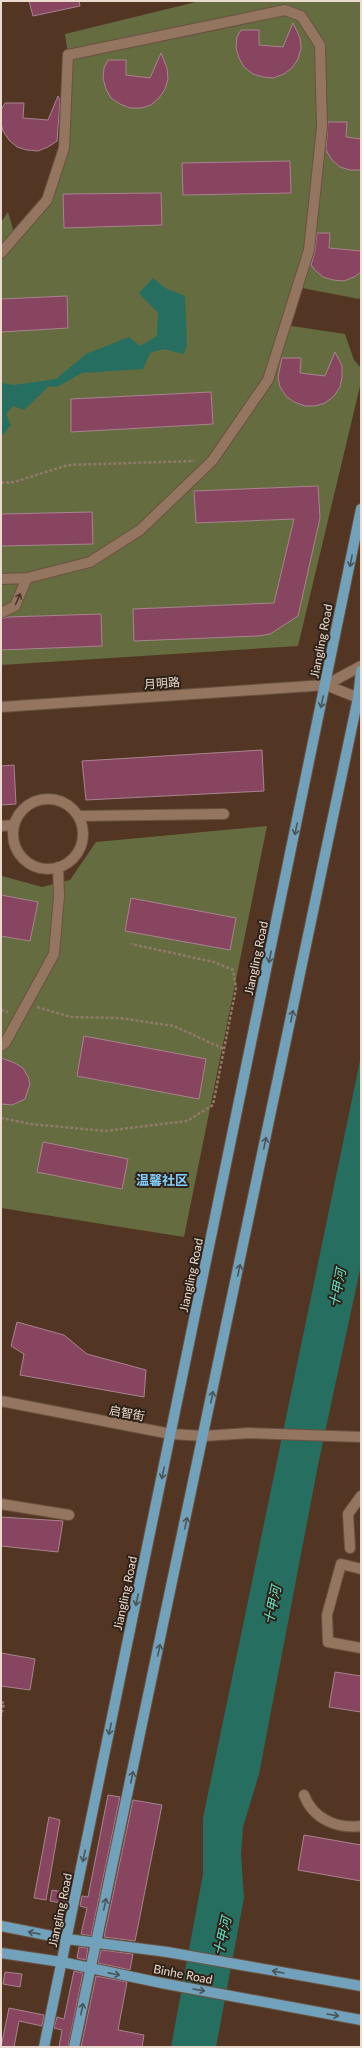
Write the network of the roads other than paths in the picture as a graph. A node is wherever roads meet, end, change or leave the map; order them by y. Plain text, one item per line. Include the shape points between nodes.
1 (1, 253) edge
2 (361, 509) edge
3 (27, 578) junction
4 (1, 579) edge
5 (1, 613) edge
6 (361, 666) edge
7 (361, 671) edge
8 (326, 685) junction
9 (359, 698) edge
10 (1, 707) edge
11 (224, 814) dead end
12 (78, 816) junction
13 (14, 825) junction
14 (1, 826) edge
15 (58, 867) junction
16 (1, 1046) edge
17 (1, 1401) edge
18 (171, 1434) junction
19 (204, 1436) junction
20 (361, 1436) edge
21 (361, 1496) edge
22 (1, 1504) edge
23 (69, 1515) dead end
24 (350, 1548) dead end
25 (361, 1568) edge
26 (361, 1648) edge
27 (304, 1795) dead end
28 (361, 1826) edge
29 (1, 1926) edge
30 (67, 1939) junction
31 (97, 1943) junction
32 (1, 1953) edge
33 (62, 1962) junction
34 (90, 1969) junction
35 (361, 1986) edge
36 (361, 2020) edge
37 (44, 2047) edge
38 (74, 2047) edge

1 - 3 street via 47,200 64,148 68,55 286,10 301,16 320,45 322,128 308,250 268,380 212,461 134,534 90,562
2 -> 8 main road, Jiangling Road
3 - 4 street
5 -> 3 street via 15,606
6 - 8 street, 月明路
7 - 9 main road
8 - 9 street, 月明路
8 - 10 street, 月明路
8 -> 18 main road, Jiangling Road
19 -> 9 main road
11 - 12 street
12 - 13 street via 71,807 60,801 37,800 18,814
12 - 15 street via 83,836 80,846 75,856
13 - 14 street
13 - 15 street via 13,836 20,855 37,867
15 - 16 street via 59,896 54,954
17 - 18 street, 启智街
18 - 19 street, 启智街
18 -> 30 main road, Jiangling Road
19 - 20 street, 启智街 via 249,1433
31 -> 19 main road
21 - 24 street via 348,1514
22 - 23 street
25 - 26 street via 341,1564 327,1615 328,1642
27 - 28 street via 308,1807 323,1820 337,1825
30 -> 29 main road, Binhe Road
30 - 31 main road, Binhe Road
30 - 33 main road, Jiangling Road
31 - 34 main road
35 -> 31 main road, Binhe Road via 167,1952
32 - 33 main road, Binhe Road
33 - 34 main road, Binhe Road
33 - 37 main road, Jiangling Road
34 -> 36 main road, Binhe Road
38 -> 34 main road

